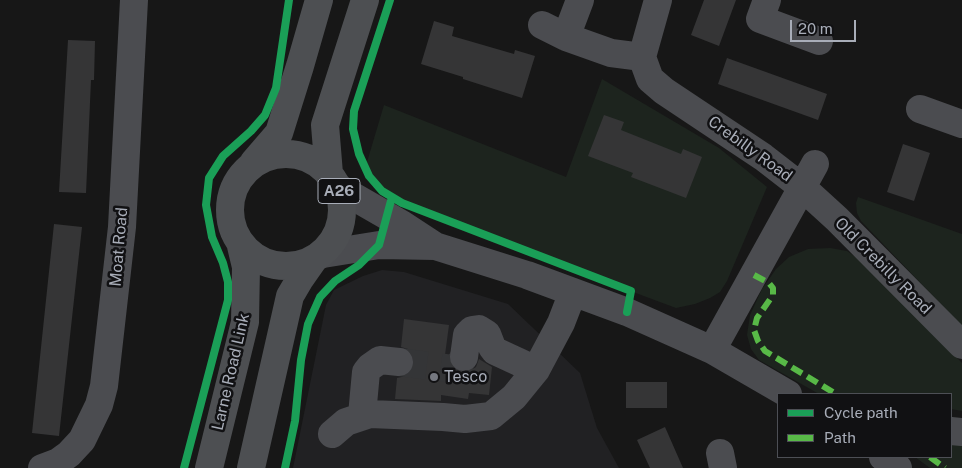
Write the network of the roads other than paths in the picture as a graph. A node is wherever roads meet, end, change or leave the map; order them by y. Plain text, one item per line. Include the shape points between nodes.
1 (134, 0) edge
2 (319, 0) edge
3 (365, 0) edge
4 (580, 0) edge
5 (658, 0) edge
6 (767, 0) edge
7 (542, 25) dead end
8 (566, 36) junction
9 (819, 41) dead end
10 (642, 57) junction
11 (920, 108) dead end
12 (962, 124) edge
13 (815, 164) dead end
14 (251, 165) junction
15 (333, 181) junction
16 (803, 188) junction
17 (241, 246) junction
18 (435, 246) junction
19 (318, 256) junction
20 (573, 292) junction
21 (962, 345) edge
22 (712, 350) junction
23 (464, 357) dead end
24 (400, 362) tunnel mouth
25 (536, 370) junction
26 (786, 393) edge
27 (362, 416) junction
28 (332, 434) dead end
29 (884, 458) edge
30 (42, 468) edge
31 (209, 468) edge
32 (251, 468) edge
33 (898, 468) edge

1 - 30 street, Moat Road via 122,227 104,386 82,440 58,462
2 - 14 main road, A26 via 279,133
3 - 15 main road, A26 via 325,125
4 - 8 street
5 - 10 street
6 - 9 street via 760,19
7 - 8 street
8 - 10 street via 611,53
10 - 16 street, Crebilly Road via 650,79 664,91 763,157
11 - 12 street
13 - 16 street
14 - 15 main road, A26 via 266,157 300,156 316,163
14 - 17 main road, A26 via 231,194 232,230
15 - 18 street
15 - 19 main road, A26 via 342,202 342,218 332,244
16 - 21 street, Old Crebilly Road
16 - 22 street, Crebilly Road
17 - 19 main road, A26 via 254,258 271,266 289,267 307,263
17 - 31 main road, Larne Road Link / A26 via 246,267 245,322
18 - 19 street via 379,245
18 - 20 street
19 - 32 main road, A26 via 290,296
20 - 22 street
20 - 25 street
22 - 26 street
23 - 25 street via 467,336 472,330 480,330 487,334 495,351
24 - 27 street via 380,360 366,372
25 - 27 street via 514,397 491,416 465,419 384,414
27 - 28 street via 346,422
29 - 33 street

